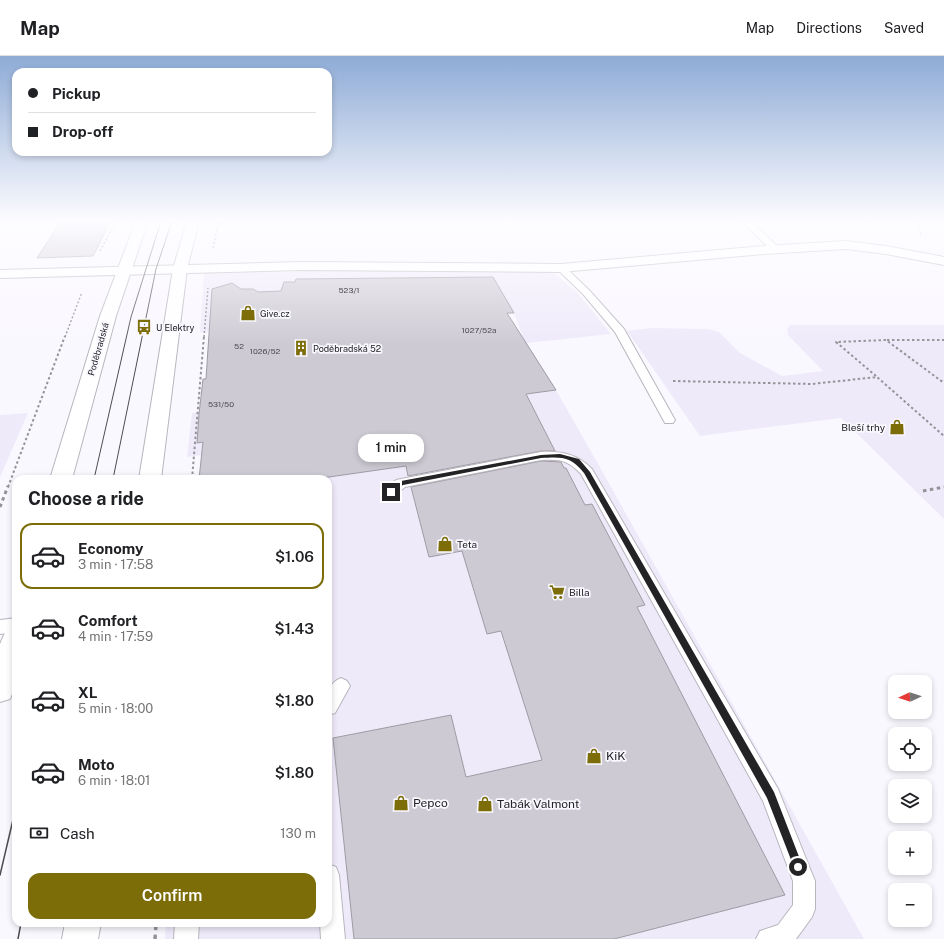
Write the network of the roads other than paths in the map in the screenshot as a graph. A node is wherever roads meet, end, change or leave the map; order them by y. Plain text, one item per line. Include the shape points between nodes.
1 (126, 262) edge
2 (182, 262) edge
3 (630, 262) edge
4 (180, 268) junction
5 (561, 268) junction
6 (122, 271) junction
7 (0, 274) edge
8 (669, 420) dead end
9 (62, 475) edge
10 (151, 475) edge
11 (391, 492) dead end
12 (12, 626) edge
13 (0, 628) edge
14 (12, 633) edge
15 (0, 647) edge
16 (12, 649) edge
17 (341, 686) dead end
18 (0, 690) edge
19 (332, 701) edge
20 (332, 926) edge
21 (82, 927) edge
22 (188, 927) edge
23 (80, 939) edge
24 (186, 939) edge
25 (333, 939) edge
26 (768, 939) edge

1 - 6 main road, Poděbradská
2 - 4 main road
3 - 5 main road
4 - 5 main road
4 - 6 main road
4 - 10 main road
5 - 8 lane via 620,331
6 - 7 main road
6 - 9 main road, Poděbradská via 108,311
11 - 26 lane via 401,483 541,456 560,455 577,461 587,472 771,796 804,881 804,909 784,935
12 - 13 lane
14 - 15 lane
16 - 18 main road
17 - 19 lane
20 - 25 lane
21 - 23 main road
22 - 24 lane

